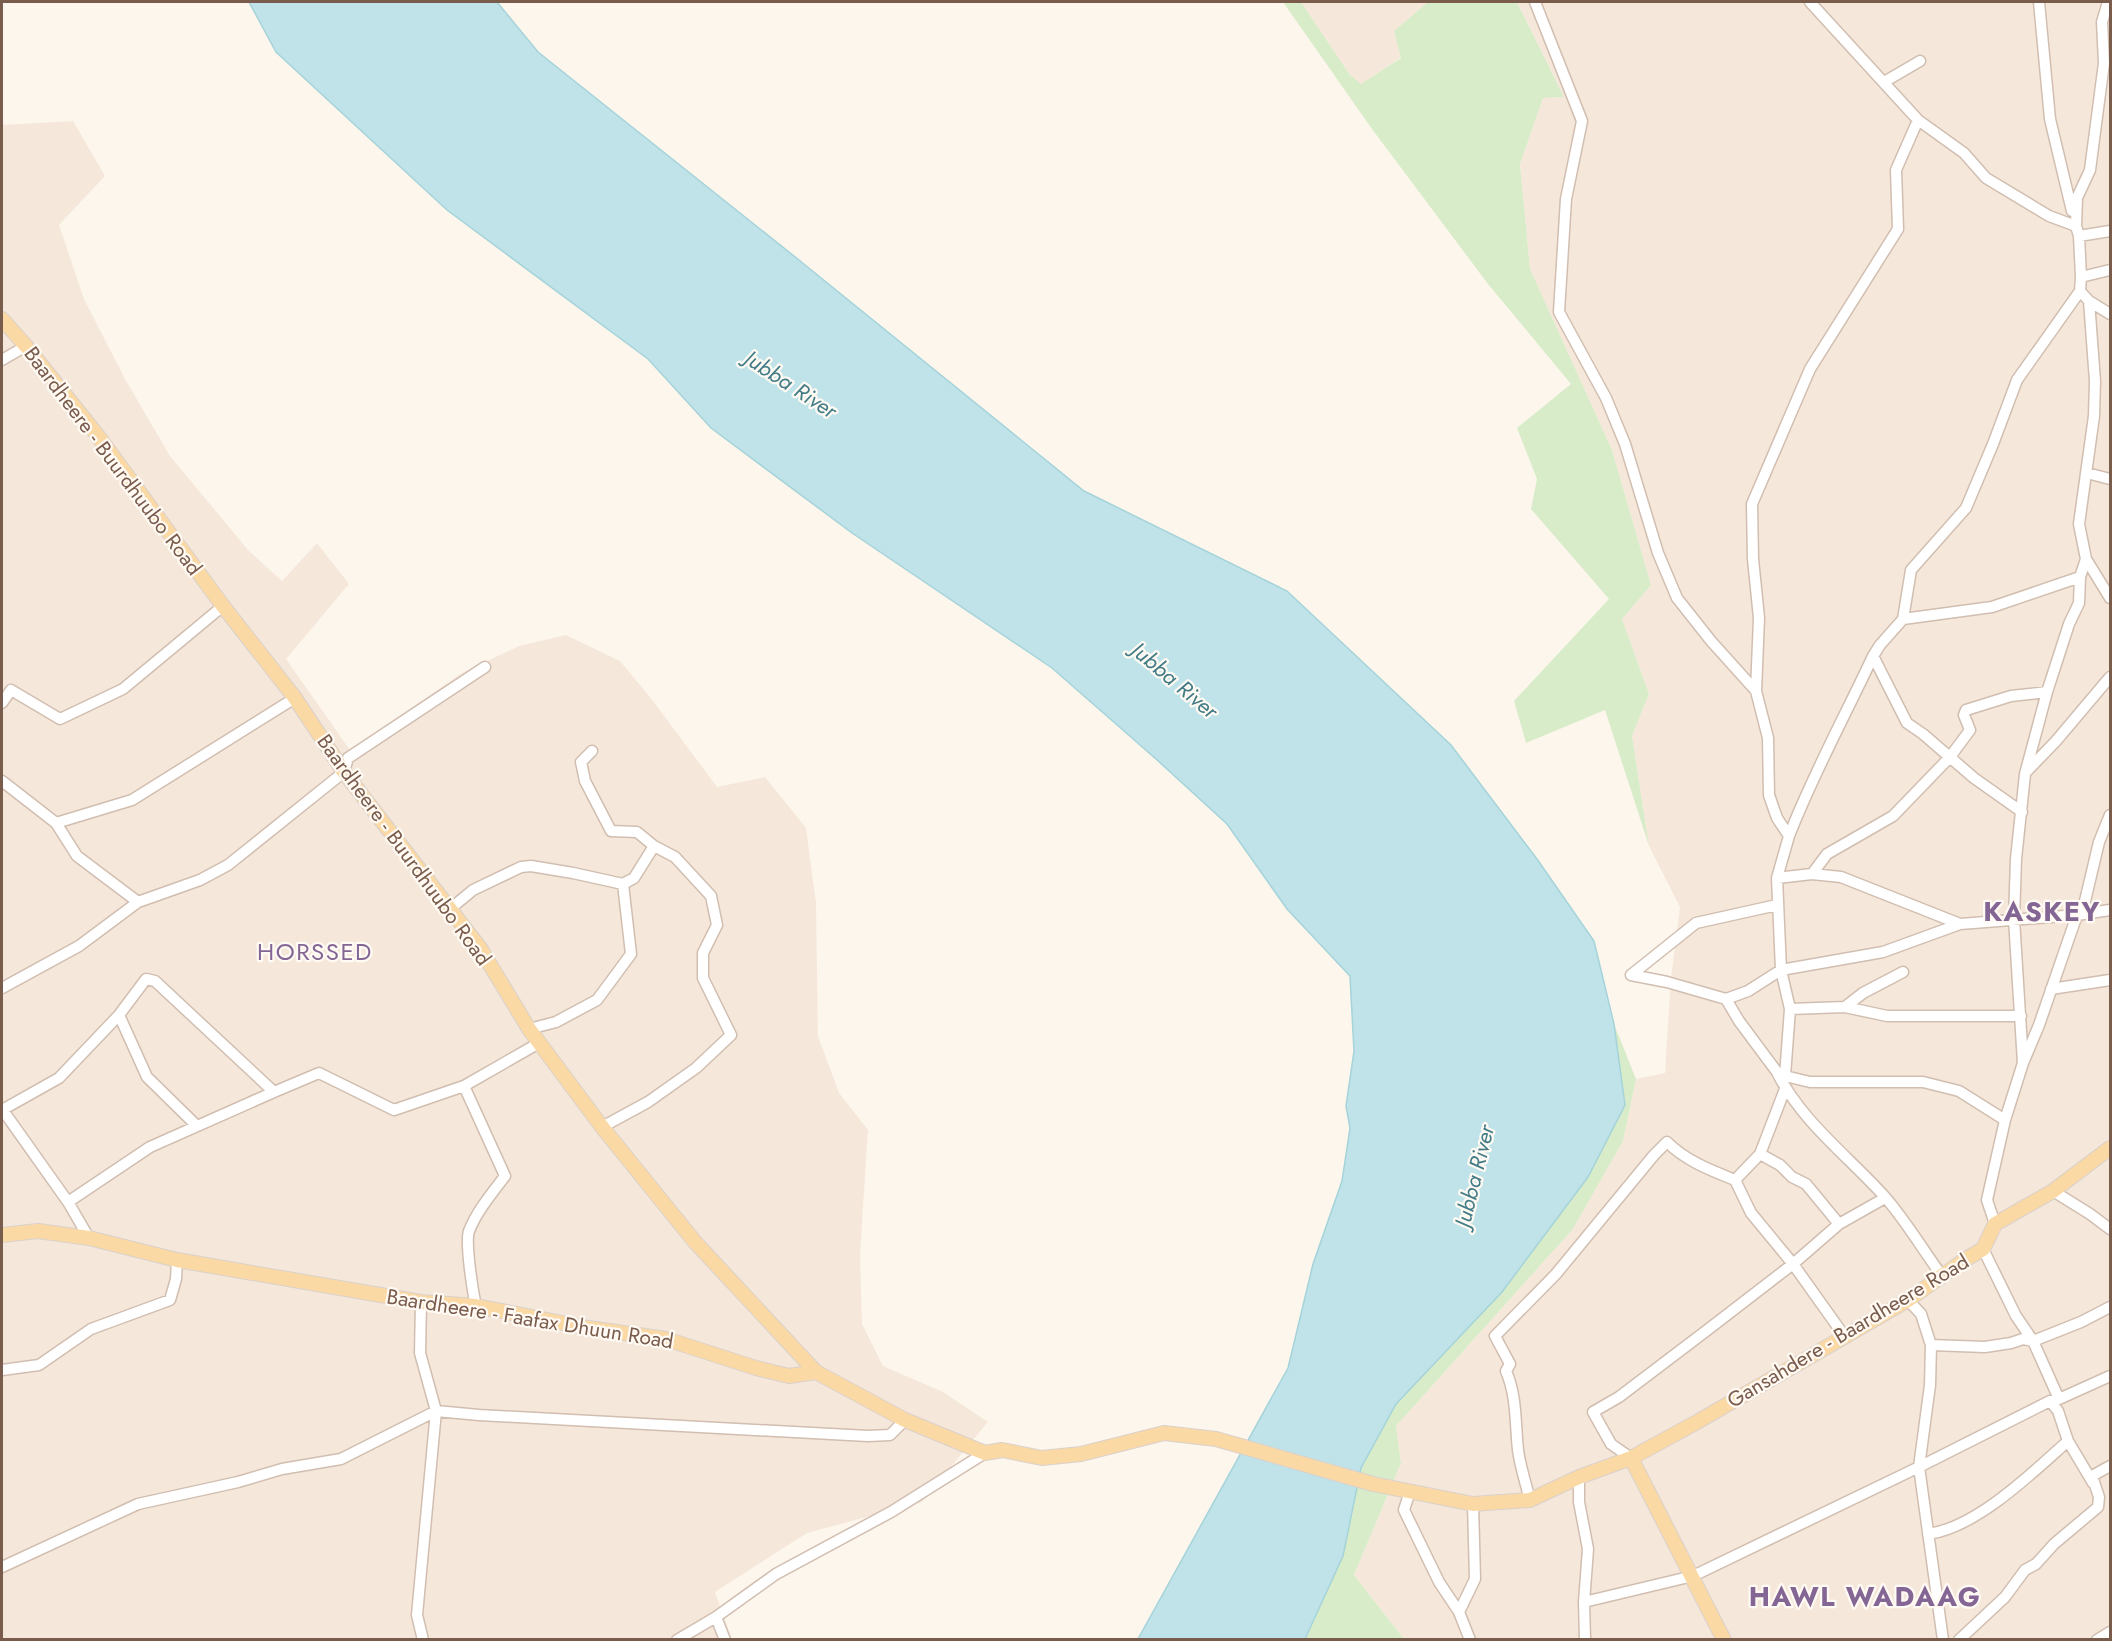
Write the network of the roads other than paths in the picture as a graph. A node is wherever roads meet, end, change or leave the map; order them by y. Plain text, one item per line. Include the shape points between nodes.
1 (1534, 2) edge
2 (1810, 2) edge
3 (2039, 2) edge
4 (2108, 2) edge
5 (1920, 61) dead end
6 (1884, 82) junction
7 (1918, 120) junction
8 (2077, 231) junction
9 (2110, 231) edge
10 (2110, 270) edge
11 (2081, 277) junction
12 (2080, 291) junction
13 (2089, 301) junction
14 (2110, 314) edge
15 (2, 320) edge
16 (26, 346) junction
17 (2, 360) edge
18 (2087, 473) junction
19 (2110, 479) edge
20 (2086, 559) junction
21 (2080, 577) junction
22 (2110, 598) edge
23 (223, 606) junction
24 (1903, 619) junction
25 (1873, 656) junction
26 (485, 667) dead end
27 (2110, 677) edge
28 (1756, 692) junction
29 (2047, 692) junction
30 (295, 698) junction
31 (2, 703) edge
32 (592, 751) dead end
33 (1950, 757) junction
34 (344, 772) junction
35 (2025, 774) junction
36 (2, 781) edge
37 (2022, 812) junction
38 (2110, 815) edge
39 (56, 823) junction
40 (1789, 836) junction
41 (654, 846) junction
42 (1812, 874) junction
43 (1777, 878) junction
44 (623, 884) junction
45 (138, 902) junction
46 (1777, 905) junction
47 (450, 909) junction
48 (2110, 910) edge
49 (2076, 915) junction
50 (2014, 919) junction
51 (1960, 924) junction
52 (1781, 970) junction
53 (1903, 972) dead end
54 (2110, 980) edge
55 (2, 988) edge
56 (2050, 989) junction
57 (1726, 999) junction
58 (1845, 1008) junction
59 (1790, 1010) junction
60 (119, 1015) junction
61 (2020, 1016) junction
62 (529, 1029) junction
63 (539, 1043) junction
64 (2023, 1062) junction
65 (1781, 1074) junction
66 (464, 1086) junction
67 (1785, 1089) junction
68 (274, 1092) junction
69 (2, 1109) edge
70 (2005, 1120) junction
71 (196, 1125) junction
72 (602, 1127) junction
73 (2110, 1148) edge
74 (1760, 1154) junction
75 (1735, 1180) junction
76 (2053, 1191) junction
77 (1885, 1198) junction
78 (68, 1202) junction
79 (1839, 1224) junction
80 (1995, 1224) junction
81 (2110, 1230) edge
82 (2, 1235) edge
83 (89, 1238) junction
84 (1983, 1250) junction
85 (177, 1260) junction
86 (1793, 1264) junction
87 (1942, 1276) junction
88 (1908, 1300) junction
89 (421, 1302) junction
90 (476, 1306) junction
91 (2110, 1306) edge
92 (1845, 1337) junction
93 (2033, 1341) junction
94 (1931, 1345) junction
95 (2, 1370) edge
96 (816, 1372) junction
97 (2110, 1376) edge
98 (2055, 1400) junction
99 (436, 1411) junction
100 (905, 1420) junction
101 (2068, 1441) junction
102 (985, 1453) junction
103 (1631, 1458) junction
104 (2110, 1466) edge
105 (1919, 1467) junction
106 (1579, 1477) junction
107 (2097, 1489) junction
108 (1410, 1491) junction
109 (1530, 1500) junction
110 (1473, 1504) junction
111 (1928, 1534) junction
112 (2, 1567) edge
113 (1693, 1576) junction
114 (1584, 1602) junction
115 (1459, 1612) junction
116 (716, 1617) junction
117 (2110, 1632) edge
118 (423, 1640) edge
119 (677, 1640) edge
120 (725, 1640) edge
121 (1470, 1640) edge
122 (1585, 1640) edge
123 (1724, 1640) edge
124 (1943, 1640) edge
125 (1959, 1640) edge
126 (2097, 1640) edge

1 - 28 street via 1582,121 1566,199 1559,312 1606,398 1625,444 1658,553 1677,598
2 - 6 street
3 - 8 street via 2050,119
4 - 8 street via 2102,22 2104,63 2090,170 2077,198
5 - 6 street
6 - 7 street
7 - 8 street via 1964,153 1986,178
7 - 28 street via 1896,170 1898,229 1810,369 1752,504 1759,618
8 - 9 street
8 - 11 street
10 - 11 street
11 - 12 street
12 - 13 street
12 - 24 street via 2017,380 1966,508 1911,570
13 - 14 street
13 - 18 street via 2096,381
15 - 16 main road, Baardheere - Buurdhuubo Road
16 - 17 street
16 - 23 main road, Baardheere - Buurdhuubo Road via 98,436
18 - 19 street
18 - 20 street via 2079,524
20 - 21 street
20 - 22 street
21 - 24 street via 1992,607
21 - 29 street via 2079,603
23 - 30 main road, Baardheere - Buurdhuubo Road
23 - 31 street via 123,689 60,718 11,690
24 - 25 street
25 - 33 street via 1907,723
25 - 40 street
26 - 34 street via 348,758
27 - 35 street
28 - 40 street via 1768,738 1769,795
29 - 33 street via 2011,696 1966,710 1964,716 1970,730
29 - 35 street
30 - 34 main road, Baardheere - Buurdhuubo Road
30 - 39 street via 132,800
32 - 41 street via 581,762 585,781 611,831 637,832
33 - 37 street
33 - 42 street via 1893,816 1827,854
34 - 45 street via 228,865 200,880
34 - 47 main road, Baardheere - Buurdhuubo Road
35 - 37 street
36 - 39 street
37 - 50 street
38 - 49 street via 2099,842 2085,901
39 - 45 street via 77,856
40 - 43 street
41 - 44 street via 634,878
41 - 72 street via 675,857 711,896 717,925 703,953 703,978 731,1035 686,1075
42 - 43 street
42 - 51 street via 1841,877
43 - 46 street
44 - 47 street via 520,867 473,890
44 - 62 street via 632,954 597,1000 556,1022
45 - 55 street via 79,946
46 - 52 street
46 - 57 street via 1696,923 1631,975
47 - 62 main road, Baardheere - Buurdhuubo Road via 480,948
48 - 49 street
49 - 50 street
49 - 56 street
50 - 51 street
50 - 61 street
51 - 52 street via 1882,952
52 - 57 street via 1748,991
52 - 59 street
53 - 58 street via 1863,993
54 - 56 street
56 - 64 street
57 - 65 street
58 - 59 street
58 - 61 street via 1887,1016
59 - 65 street
60 - 68 street via 146,979 155,981
60 - 69 street via 59,1078
60 - 71 street via 147,1077
61 - 64 street
62 - 63 main road, Baardheere - Buurdhuubo Road
63 - 66 street
63 - 72 main road, Baardheere - Buurdhuubo Road
64 - 70 street
65 - 67 street
65 - 70 street via 1810,1082 1923,1082 1959,1091
66 - 68 street via 394,1110 319,1073
66 - 90 street via 505,1176 483,1204 468,1233
67 - 74 street
67 - 77 street
68 - 71 street
69 - 78 street
70 - 80 street via 1988,1200
71 - 78 street via 150,1147
72 - 96 main road, Baardheere - Buurdhuubo Road via 695,1242
73 - 76 main road
74 - 75 street
74 - 79 street via 1806,1184
75 - 86 street via 1751,1213
75 - 109 street via 1678,1153 1667,1142 1556,1274 1495,1336 1510,1364 1506,1371
76 - 80 main road
76 - 81 street
77 - 79 street
77 - 87 street
78 - 83 street
79 - 86 street
80 - 84 main road, Gansahdere - Baardheere Road
82 - 83 main road, Baardheere - Faafax Dhuun Road via 38,1231
83 - 85 main road, Baardheere - Faafax Dhuun Road
84 - 87 main road, Gansahdere - Baardheere Road
84 - 93 street
85 - 89 main road, Baardheere - Faafax Dhuun Road
85 - 95 street via 170,1300 92,1329 39,1365
86 - 92 street
86 - 103 street via 1628,1390 1593,1412 1611,1443
87 - 88 main road, Gansahdere - Baardheere Road
88 - 92 main road, Gansahdere - Baardheere Road
88 - 94 street via 1921,1314
89 - 90 main road, Baardheere - Faafax Dhuun Road
89 - 99 street via 420,1353
90 - 96 main road, Baardheere - Faafax Dhuun Road via 666,1339 789,1376
91 - 93 street
92 - 103 main road, Gansahdere - Baardheere Road
93 - 94 street via 1984,1347
93 - 98 street
94 - 105 street
96 - 100 main road
97 - 98 street
98 - 101 street
98 - 105 street
99 - 100 street via 868,1436 890,1435
99 - 112 street via 341,1459 282,1469 138,1504
99 - 118 street via 417,1615
100 - 102 main road
101 - 107 street
101 - 111 street via 2005,1496 1960,1524
102 - 108 main road via 1002,1450 1042,1458 1081,1454 1164,1433 1216,1439
102 - 116 street via 891,1512 776,1574
103 - 106 main road
103 - 113 main road
104 - 107 street via 2092,1476
105 - 111 street
105 - 113 street
106 - 109 main road
106 - 114 street via 1579,1502 1588,1549
107 - 125 street via 2098,1507 2025,1570 2005,1597
108 - 110 main road
108 - 115 street via 1404,1510 1439,1582
109 - 110 main road
110 - 115 street via 1475,1579
111 - 124 street
113 - 114 street
113 - 123 main road
114 - 122 street
115 - 121 street
116 - 119 street
116 - 120 street
117 - 126 street

